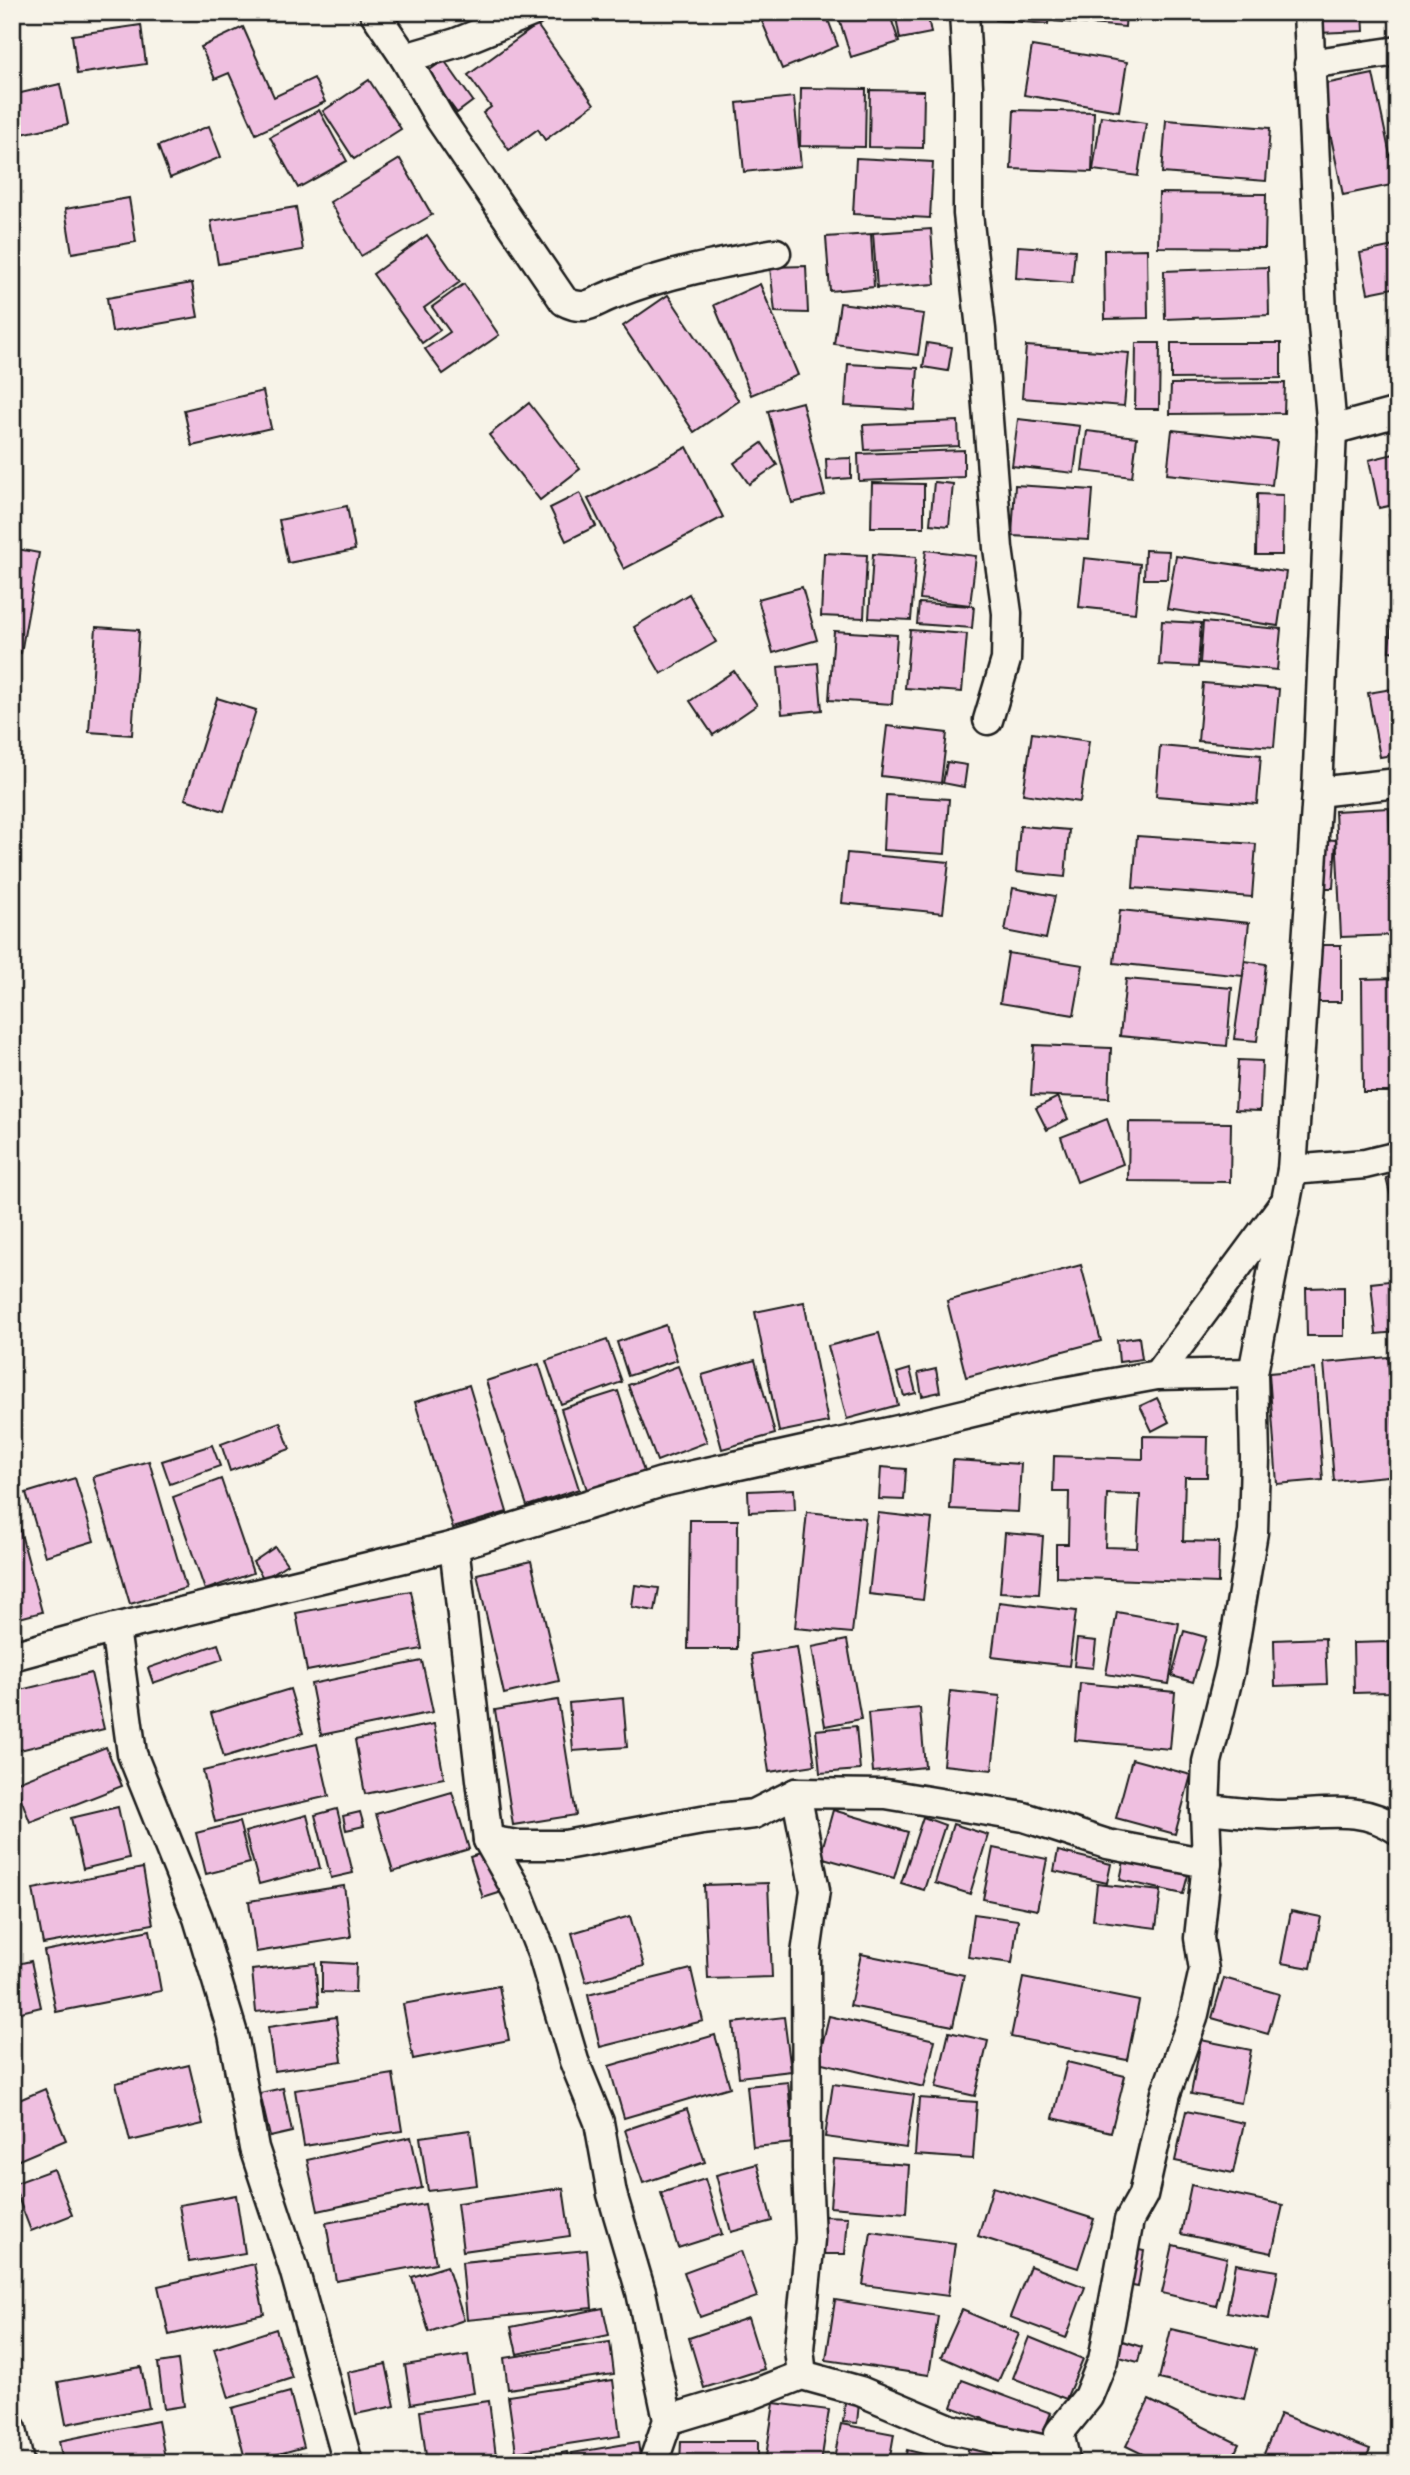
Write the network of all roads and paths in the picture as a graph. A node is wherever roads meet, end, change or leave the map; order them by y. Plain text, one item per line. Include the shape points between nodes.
1 (374, 12) edge
2 (532, 12) edge
3 (964, 12) edge
4 (1308, 12) edge
5 (1398, 51) edge
6 (405, 58) junction
7 (1309, 64) junction
8 (776, 253) dead end
9 (1398, 412) edge
10 (1332, 430) junction
11 (988, 720) dead end
12 (1398, 783) edge
13 (1317, 792) junction
14 (1398, 1156) edge
15 (1292, 1170) junction
16 (1287, 1199) junction
17 (1253, 1373) junction
18 (1157, 1375) junction
19 (454, 1546) junction
20 (115, 1628) junction
21 (12, 1657) edge
22 (796, 1793) junction
23 (1205, 1809) junction
24 (1398, 1830) edge
25 (488, 1840) junction
26 (1207, 1863) junction
27 (802, 2375) junction
28 (668, 2420) junction
29 (12, 2429) edge
30 (19, 2463) edge
31 (348, 2463) edge
32 (653, 2463) edge

1 - 6 street
2 - 6 street
3 - 11 street via 968,214 1007,613 1006,660
4 - 7 street
5 - 7 street
6 - 8 street via 440,119 564,301 575,307 591,306 663,277
7 - 10 street
9 - 10 street
10 - 13 street
12 - 13 street
13 - 15 street
14 - 15 street
15 - 16 street
16 - 17 street
16 - 18 street
17 - 18 street
17 - 23 street via 1252,1532 1230,1671 1207,1762
18 - 19 street via 1031,1398 662,1482
19 - 20 street
19 - 25 street
20 - 21 street
20 - 31 street via 132,1754 214,1969 233,2034 254,2148 294,2269
22 - 25 street via 754,1814 565,1845
22 - 26 street via 886,1794 1024,1816 1107,1844
22 - 27 street via 815,1890 806,1954 810,2239 799,2349
23 - 24 street via 1281,1815 1340,1811 1382,1819
23 - 26 street
25 - 28 street via 518,1893 543,1956 599,2122 612,2194 641,2292
26 - 27 street via 1199,1938 1204,1970 1196,2006 1166,2093 1143,2195 1129,2220 1103,2360 1088,2397 1059,2433 1064,2454 950,2429 860,2391
27 - 28 street
28 - 32 street
29 - 30 street

